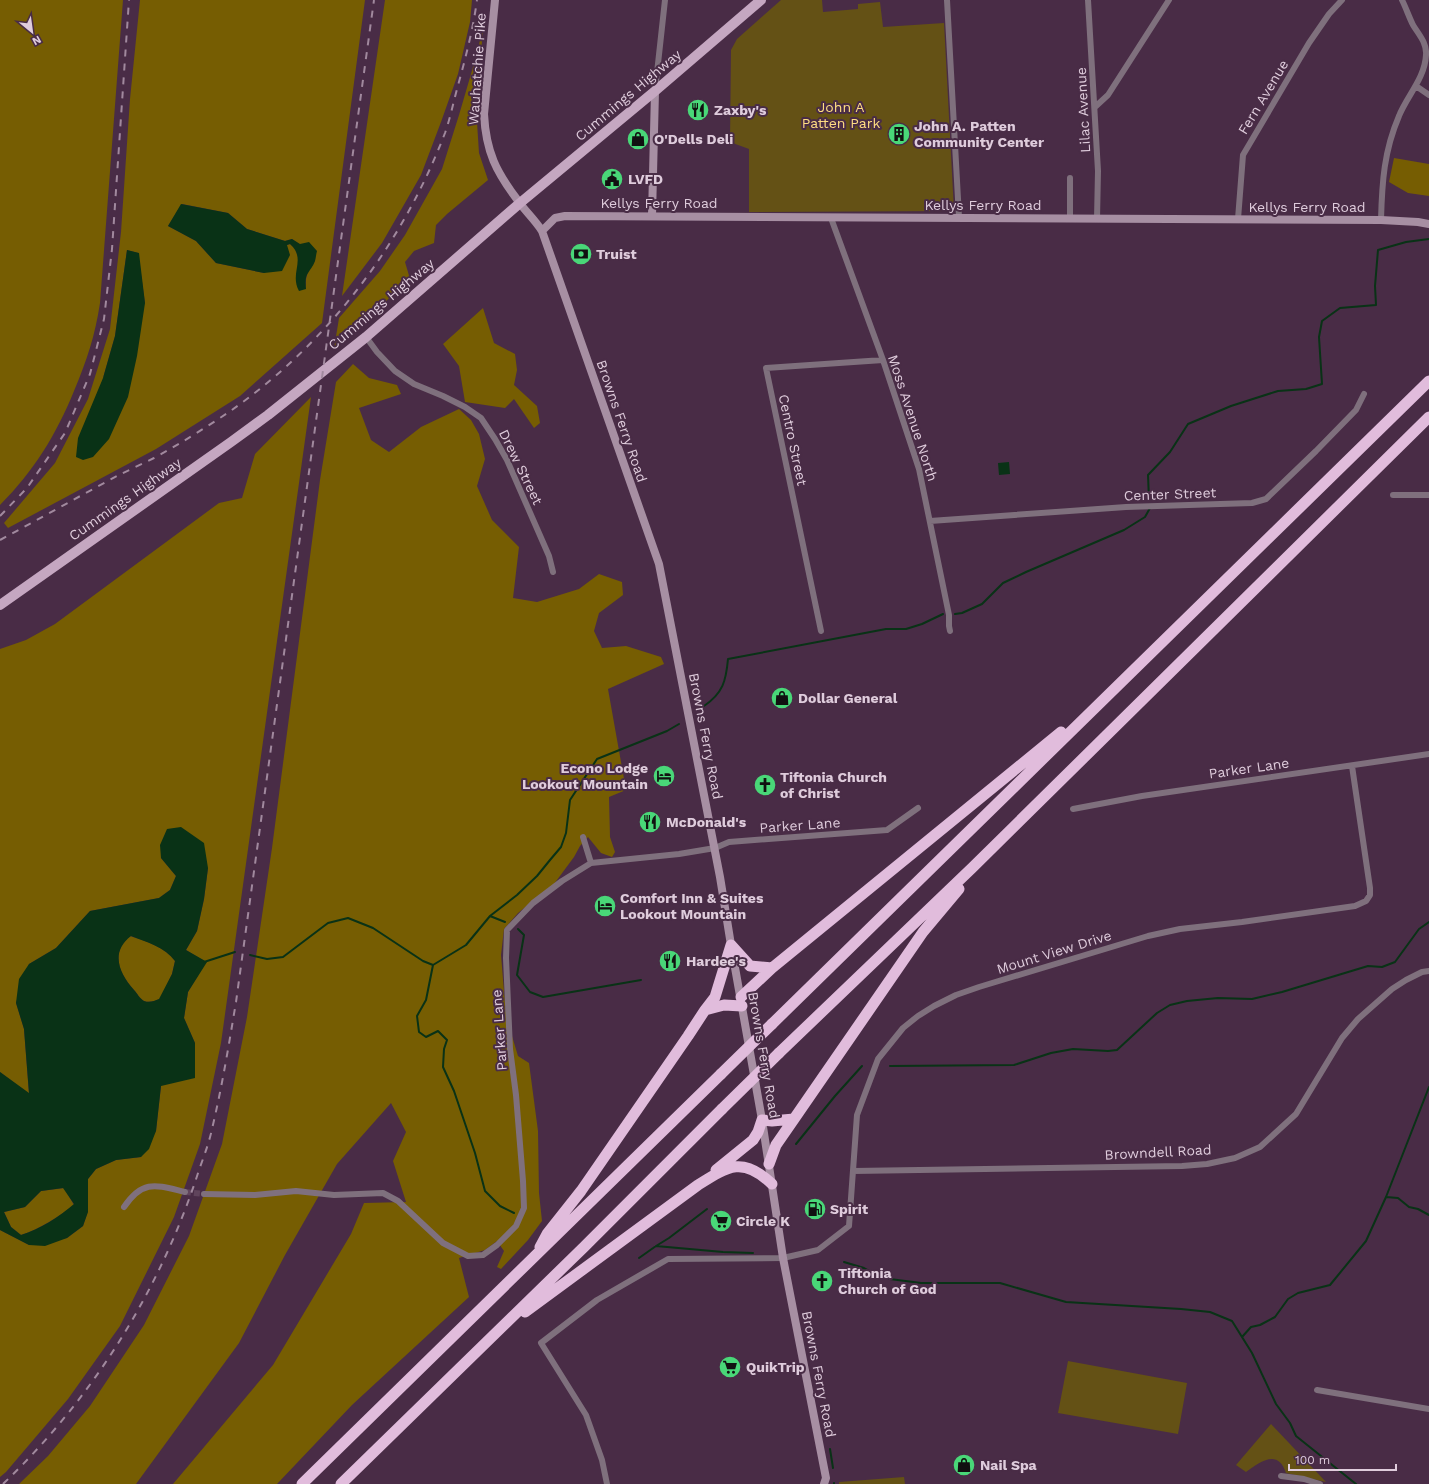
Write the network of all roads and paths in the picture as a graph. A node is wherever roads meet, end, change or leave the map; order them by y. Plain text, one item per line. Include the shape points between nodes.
1 (495, 0) edge
2 (664, 0) edge
3 (761, 0) edge
4 (947, 0) edge
5 (1088, 0) edge
6 (1169, 0) edge
7 (1342, 0) edge
8 (1402, 0) edge
9 (1416, 86) junction
10 (655, 91) junction
11 (1429, 95) edge
12 (1095, 106) junction
13 (1070, 178) dead end
14 (520, 203) junction
15 (652, 216) junction
16 (959, 217) junction
17 (831, 218) junction
18 (1070, 218) junction
19 (1097, 219) junction
20 (1238, 219) junction
21 (1381, 220) junction
22 (1429, 224) edge
23 (542, 231) junction
24 (366, 337) junction
25 (883, 360) junction
26 (1429, 381) edge
27 (1364, 394) dead end
28 (1429, 418) edge
29 (1393, 495) dead end
30 (1429, 495) edge
31 (930, 521) junction
32 (553, 572) dead end
33 (0, 605) edge
34 (821, 631) dead end
35 (950, 631) dead end
36 (1116, 687) junction
37 (1429, 754) edge
38 (1352, 766) junction
39 (918, 808) dead end
40 (1073, 809) dead end
41 (583, 837) dead end
42 (715, 848) junction
43 (591, 863) junction
44 (972, 868) junction
45 (731, 945) junction
46 (772, 968) junction
47 (1429, 971) edge
48 (741, 1001) junction
49 (705, 1010) junction
50 (794, 1119) junction
51 (762, 1120) junction
52 (769, 1164) junction
53 (853, 1171) junction
54 (772, 1184) junction
55 (698, 1185) junction
56 (185, 1192) tunnel mouth
57 (204, 1194) tunnel mouth
58 (124, 1207) dead end
59 (783, 1258) junction
60 (531, 1261) junction
61 (491, 1338) junction
62 (1317, 1390) dead end
63 (1429, 1409) edge
64 (1281, 1476) dead end
65 (302, 1484) edge
66 (341, 1484) edge
67 (607, 1484) edge
68 (824, 1484) edge
69 (1320, 1484) edge

1 - 14 street, Wauhatchie Pike via 484,114 485,131 495,166
2 - 10 street
3 - 10 main road, Cummings Highway
4 - 16 street
5 - 12 street, Lilac Avenue
6 - 12 street via 1108,95
7 - 20 street, Fern Avenue via 1309,43 1242,155
8 - 9 street via 1423,40 1426,54
9 - 11 street
9 - 21 street via 1399,114 1389,144 1382,178
10 - 14 main road, Cummings Highway
10 - 15 street
12 - 19 street, Lilac Avenue
13 - 18 street
14 - 23 street, Browns Ferry Road
14 - 24 main road, Cummings Highway
15 - 17 street, Kellys Ferry Road
15 - 23 street, Kellys Ferry Road via 564,216 555,218
16 - 17 street, Kellys Ferry Road
16 - 18 street, Kellys Ferry Road
17 - 25 street, Moss Avenue North
18 - 19 street, Kellys Ferry Road
19 - 20 street, Kellys Ferry Road
20 - 21 street, Kellys Ferry Road
21 - 22 street, Kellys Ferry Road
23 - 42 street, Browns Ferry Road via 659,564
24 - 32 street, Drew Street via 395,371 414,384 465,407 481,418 507,460 549,556
24 - 33 main road, Cummings Highway via 250,428
25 - 31 street, Moss Avenue North via 919,469
25 - 34 street, Centro Street via 766,368
26 - 36 highway
27 - 31 street, Center Street via 1356,410 1316,451 1266,499 1253,503 1118,508
28 - 44 highway
29 - 30 street
31 - 35 street, Moss Avenue North
36 - 46 highway
36 - 60 highway, bridge
37 - 38 street, Parker Lane
38 - 40 street, Parker Lane via 1142,796
38 - 53 street, Mount View Drive via 1370,888 1370,895 1366,901 1355,906 1148,936 979,987 934,1006 903,1028 878,1059 857,1115
39 - 42 street, Parker Lane via 887,830 728,842
41 - 43 street
42 - 43 street, Parker Lane
42 - 45 street, Browns Ferry Road
43 - 57 street, Parker Lane via 533,903 507,930 510,1049 524,1208 516,1226 497,1245 483,1255 468,1256 443,1243 398,1201 383,1193 334,1195 296,1191 255,1195
44 - 50 highway via 962,885 923,932
44 - 61 highway, bridge via 779,1053
45 - 46 highway via 750,966
45 - 48 street, Browns Ferry Road
45 - 49 highway via 715,996
46 - 48 highway
47 - 53 street, Browndell Road via 1422,972 1392,989 1369,1008 1342,1038 1296,1114 1260,1147 1235,1158 1182,1166
48 - 49 highway
48 - 51 street, Browns Ferry Road
49 - 60 highway via 581,1191 547,1234
50 - 51 highway
50 - 52 highway via 776,1145
51 - 52 street, Browns Ferry Road
51 - 55 highway via 753,1140
52 - 54 street, Browns Ferry Road
53 - 59 street, Mount View Drive via 849,1226 818,1250
54 - 55 highway via 761,1174 742,1166 716,1173
54 - 59 street, Browns Ferry Road
55 - 61 highway
56 - 58 street via 158,1186 142,1188 132,1195
59 - 67 street, Mount View Drive via 668,1259 597,1300 541,1343 586,1415 602,1460
59 - 68 street, Browns Ferry Road via 826,1478
60 - 65 highway
61 - 66 highway
62 - 63 street
64 - 69 street

